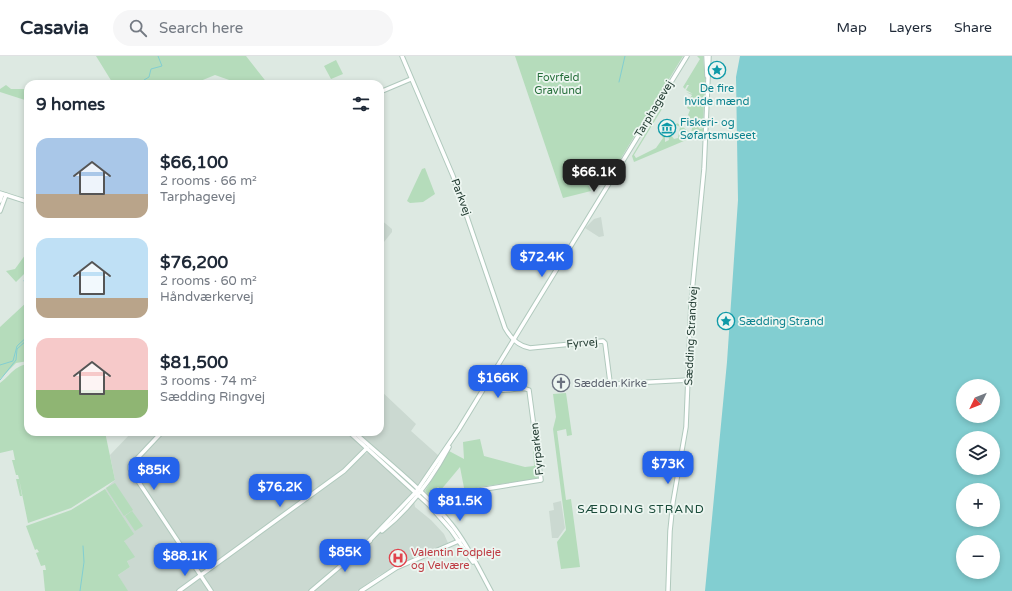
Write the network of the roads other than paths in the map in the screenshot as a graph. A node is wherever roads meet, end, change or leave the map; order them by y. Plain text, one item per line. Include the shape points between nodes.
1 (402, 56) edge
2 (687, 56) edge
3 (707, 58) edge
4 (411, 79) junction
5 (384, 90) edge
6 (3, 194) edge
7 (0, 201) edge
8 (24, 201) edge
9 (0, 211) edge
10 (514, 340) junction
11 (689, 380) junction
12 (486, 386) junction
13 (459, 429) junction
14 (158, 436) edge
15 (354, 436) edge
16 (358, 436) edge
17 (367, 448) junction
18 (419, 492) junction
19 (441, 516) junction
20 (460, 540) junction
21 (368, 542) junction
22 (201, 576) junction
23 (179, 591) edge
24 (211, 591) edge
25 (311, 591) edge
26 (361, 591) edge
27 (492, 591) edge
28 (668, 591) edge

1 - 4 street, Parkvej
2 - 10 street, Tarphagevej
3 - 11 street, Sædding Strandvej via 704,169 691,303
4 - 5 street
4 - 10 street, Parkvej via 453,176 506,328
6 - 7 street
6 - 8 street
6 - 9 street
10 - 11 street, Fyrvej via 530,348 603,341 610,382 613,384
10 - 12 street, Tarphagevej
11 - 28 street, Sædding Strandvej via 686,427 670,524
12 - 13 street, Tarphagevej
12 - 19 street, Fyrparken via 501,392 525,388 529,390 542,478 540,481 473,491
13 - 18 street, Tarphagevej
13 - 18 street, Tarphagevej via 434,474
14 - 22 street via 130,466 131,471
15 - 17 street
16 - 18 street
17 - 18 street
17 - 22 street via 344,471
18 - 19 street
18 - 19 street via 432,503
18 - 21 street, Tarphagevej
18 - 21 street, Tarphagevej via 403,513
19 - 20 street
20 - 26 street via 396,568
20 - 27 street
21 - 25 street, Tarphagevej
22 - 23 street
22 - 24 street

